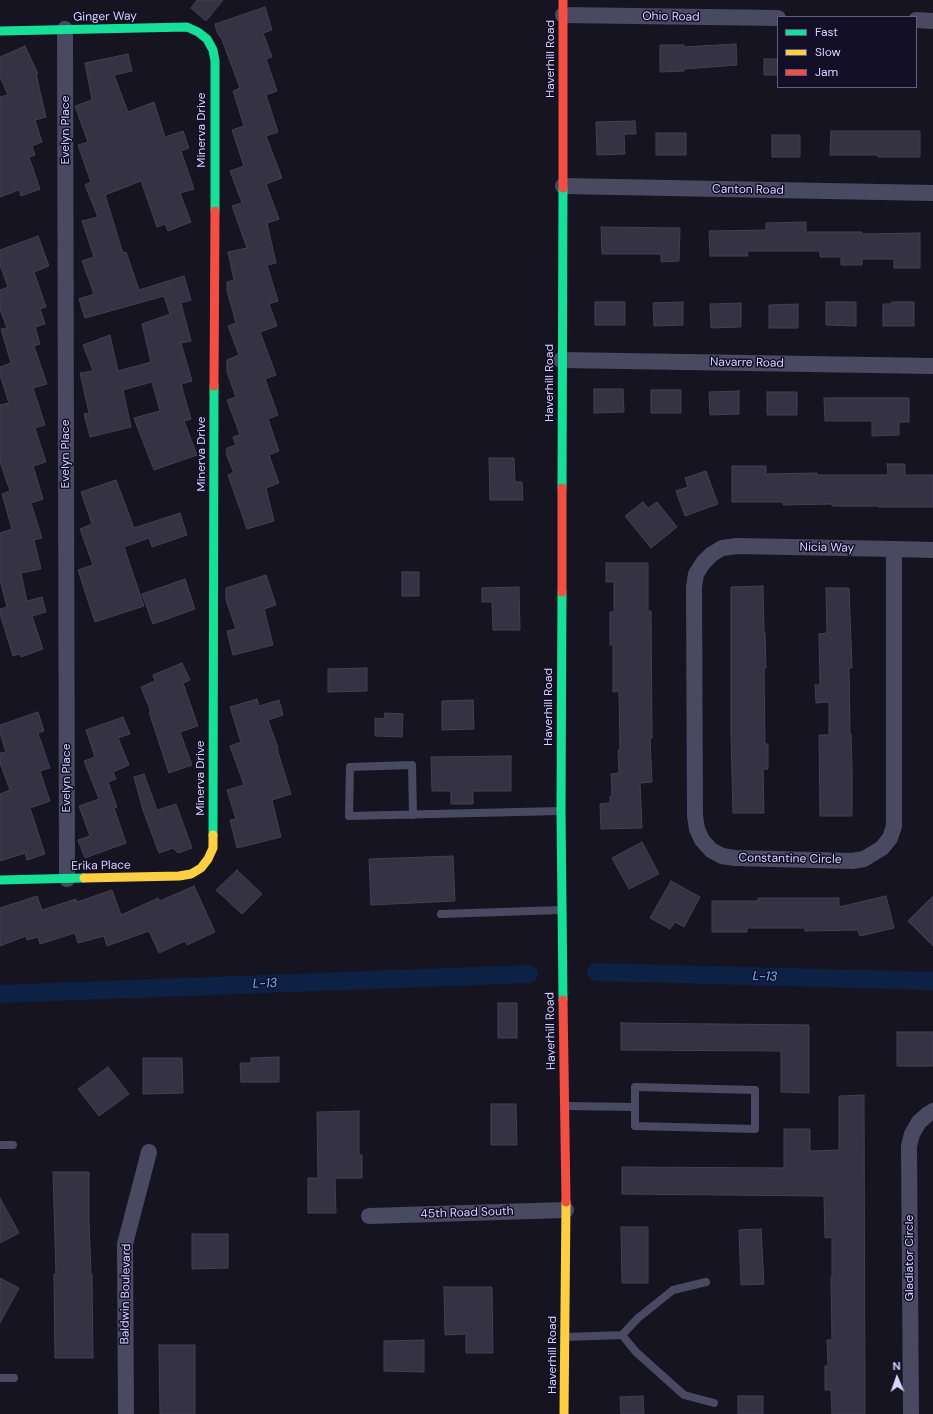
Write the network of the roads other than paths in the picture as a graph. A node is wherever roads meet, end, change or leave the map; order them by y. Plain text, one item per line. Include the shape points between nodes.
1 (563, 8) edge
2 (777, 18) edge
3 (917, 20) edge
4 (933, 21) edge
5 (65, 29) junction
6 (0, 31) edge
7 (207, 39) joint
8 (564, 186) junction
9 (933, 193) edge
10 (562, 360) junction
11 (933, 366) edge
12 (722, 548) joint
13 (894, 549) junction
14 (933, 550) edge
15 (561, 811) junction
16 (413, 815) junction
17 (201, 868) joint
18 (67, 878) junction
19 (0, 880) edge
20 (562, 910) junction
21 (441, 914) dead end
22 (564, 1106) junction
23 (635, 1107) junction
24 (933, 1111) edge
25 (0, 1145) edge
26 (13, 1145) dead end
27 (149, 1152) dead end
28 (566, 1210) junction
29 (369, 1216) dead end
30 (706, 1282) dead end
31 (622, 1335) junction
32 (565, 1337) junction
33 (0, 1378) edge
34 (14, 1378) dead end
35 (714, 1403) dead end
36 (126, 1414) edge
37 (564, 1414) edge
38 (911, 1414) edge

1 - 2 street, Ohio Road
1 - 8 street, Haverhill Road
3 - 4 street
5 - 6 street, Ginger Way
5 - 7 street, Ginger Way via 188,27
5 - 18 street, Evelyn Place
7 - 17 street, Minerva Drive via 215,61 213,848
8 - 9 street, Canton Road
8 - 10 street, Haverhill Road
10 - 11 street, Navarre Road
10 - 15 street, Haverhill Road
12 - 13 street, Nicia Way via 737,546
12 - 13 street, Constantine Circle via 703,563 696,574 694,587 696,829 711,850 722,856 852,861 864,859 882,848 890,838 894,826
13 - 14 street, Nicia Way
15 - 16 lane
15 - 20 street, Haverhill Road
16 - 16 lane via 349,816 350,767 412,765
17 - 18 street, Erika Place via 191,874 179,876
18 - 19 street, Erika Place
20 - 21 lane
20 - 22 street, Haverhill Road
22 - 23 lane
22 - 28 street, Haverhill Road
23 - 23 lane via 635,1126 755,1129 755,1090 635,1087
24 - 38 street, Gladiator Circle via 919,1122 909,1146
25 - 26 lane
27 - 36 street, Baldwin Boulevard via 125,1244
28 - 29 street, 45th Road South
28 - 32 street, Haverhill Road
30 - 31 lane via 673,1290 638,1318
31 - 32 lane
31 - 35 lane via 636,1352 684,1396
32 - 37 street, Haverhill Road
33 - 34 lane

